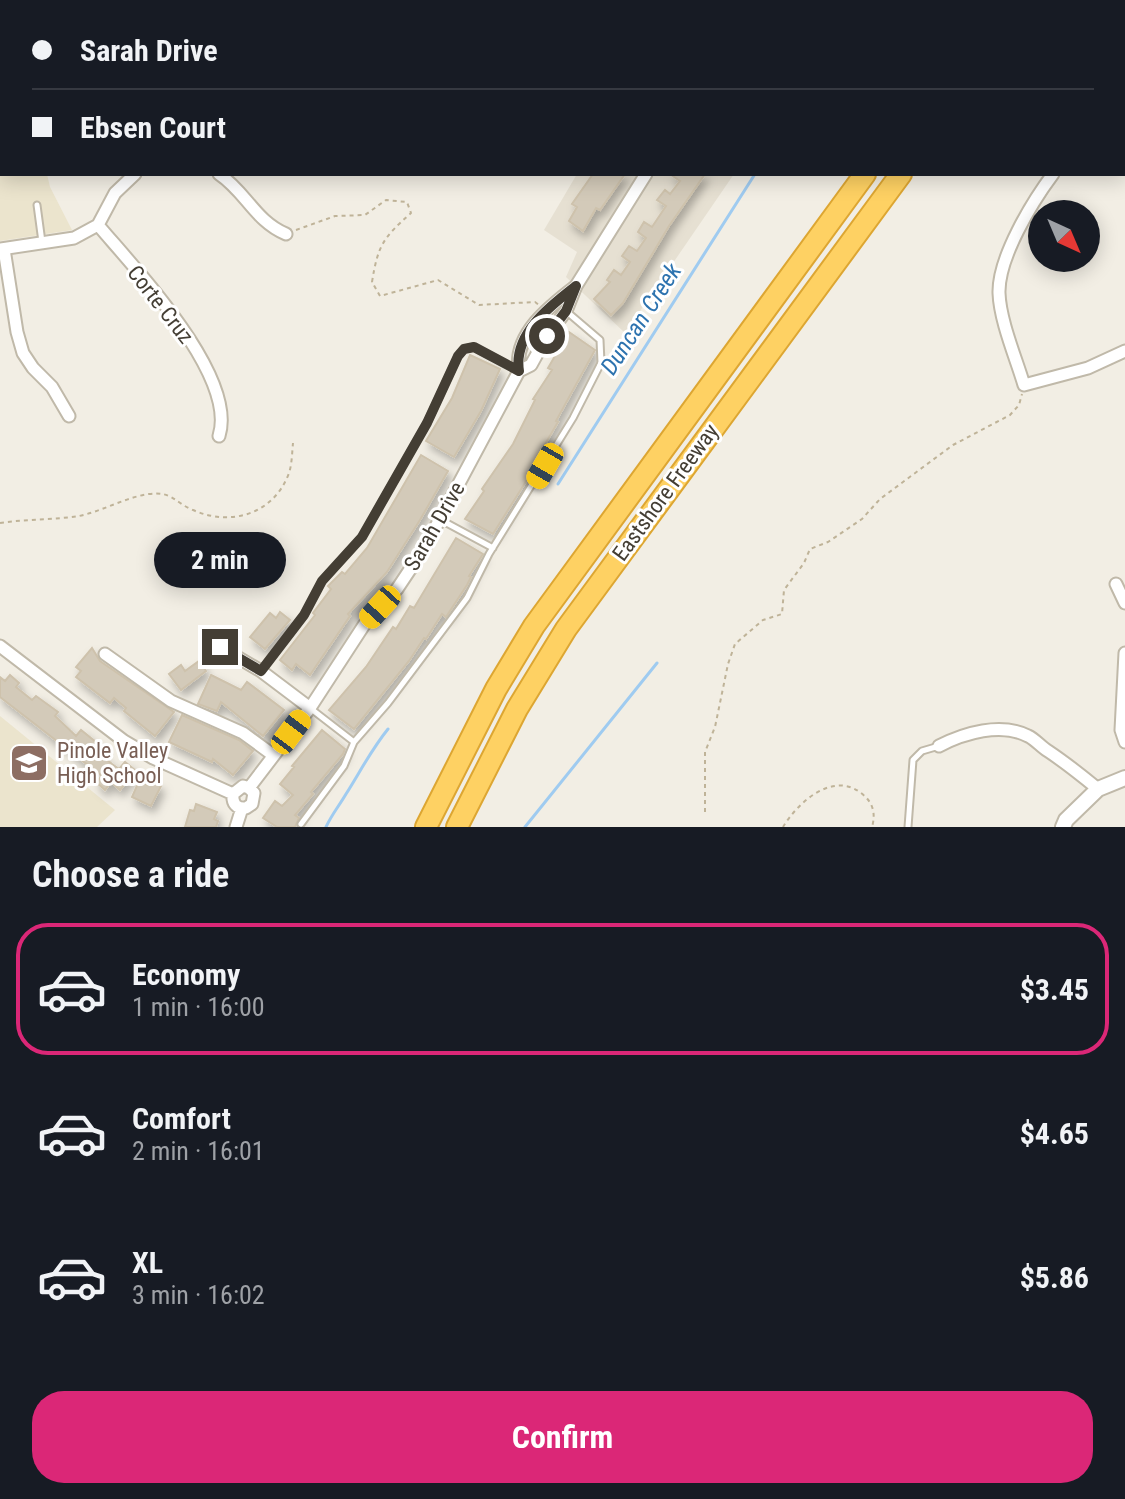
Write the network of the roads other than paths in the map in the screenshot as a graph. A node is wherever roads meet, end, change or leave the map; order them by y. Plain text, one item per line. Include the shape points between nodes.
1 (133, 176) edge
2 (222, 176) edge
3 (645, 176) edge
4 (864, 176) edge
5 (900, 176) edge
6 (1052, 176) edge
7 (37, 205) dead end
8 (98, 225) junction
9 (286, 234) road end
10 (42, 243) junction
11 (2, 249) edge
12 (576, 286) junction
13 (566, 311) junction
14 (1125, 351) edge
15 (519, 371) junction
16 (69, 416) dead end
17 (219, 436) dead end
18 (440, 520) junction
19 (493, 548) junction
20 (1116, 584) dead end
21 (1125, 603) edge
22 (0, 646) edge
23 (220, 647) dead end
24 (1125, 653) edge
25 (105, 654) dead end
26 (261, 671) junction
27 (310, 708) junction
28 (354, 742) junction
29 (1125, 742) edge
30 (939, 746) joint
31 (273, 755) junction
32 (458, 761) junction
33 (1125, 778) edge
34 (249, 788) junction
35 (1098, 789) junction
36 (233, 794) junction
37 (242, 808) junction
38 (301, 824) dead end
39 (236, 827) edge
40 (411, 827) edge
41 (426, 827) edge
42 (457, 827) edge
43 (908, 827) edge
44 (1063, 827) edge

1 - 8 street via 115,193
2 - 9 street via 269,227
3 - 12 street, Sarah Drive
4 - 32 highway, Eastshore Freeway via 534,626
5 - 42 highway, Eastshore Freeway via 566,629 517,709
6 - 14 street via 1034,202 1000,283 1000,302 1024,385 1088,368
7 - 10 lane
8 - 10 street via 74,238
8 - 17 street, Corte Cruz via 192,340 216,392 224,421
10 - 11 street
11 - 16 street via 23,353
12 - 13 street, Sarah Drive
12 - 15 street, Sarah Drive via 546,310 525,338 516,355
13 - 15 street, Sarah Drive via 531,365
13 - 19 lane via 600,340 601,363
15 - 18 street, Sarah Drive
15 - 26 lane via 474,347 464,349 362,537 322,581 304,615
18 - 19 lane
18 - 27 street, Sarah Drive
19 - 28 lane via 467,598
20 - 21 street
22 - 36 street via 124,741
23 - 26 street
24 - 29 street
25 - 31 street via 171,701 243,733
26 - 27 street
27 - 28 lane
27 - 31 street, Sarah Drive
28 - 38 lane via 344,766
30 - 35 street via 959,736 1004,729 1029,736
30 - 43 lane via 913,760
31 - 34 street, Sarah Drive
32 - 40 highway
32 - 41 highway, Eastshore Freeway
33 - 35 street
34 - 36 street
34 - 37 street, Sarah Drive via 254,801
35 - 44 street
36 - 37 street via 234,803
37 - 39 street

